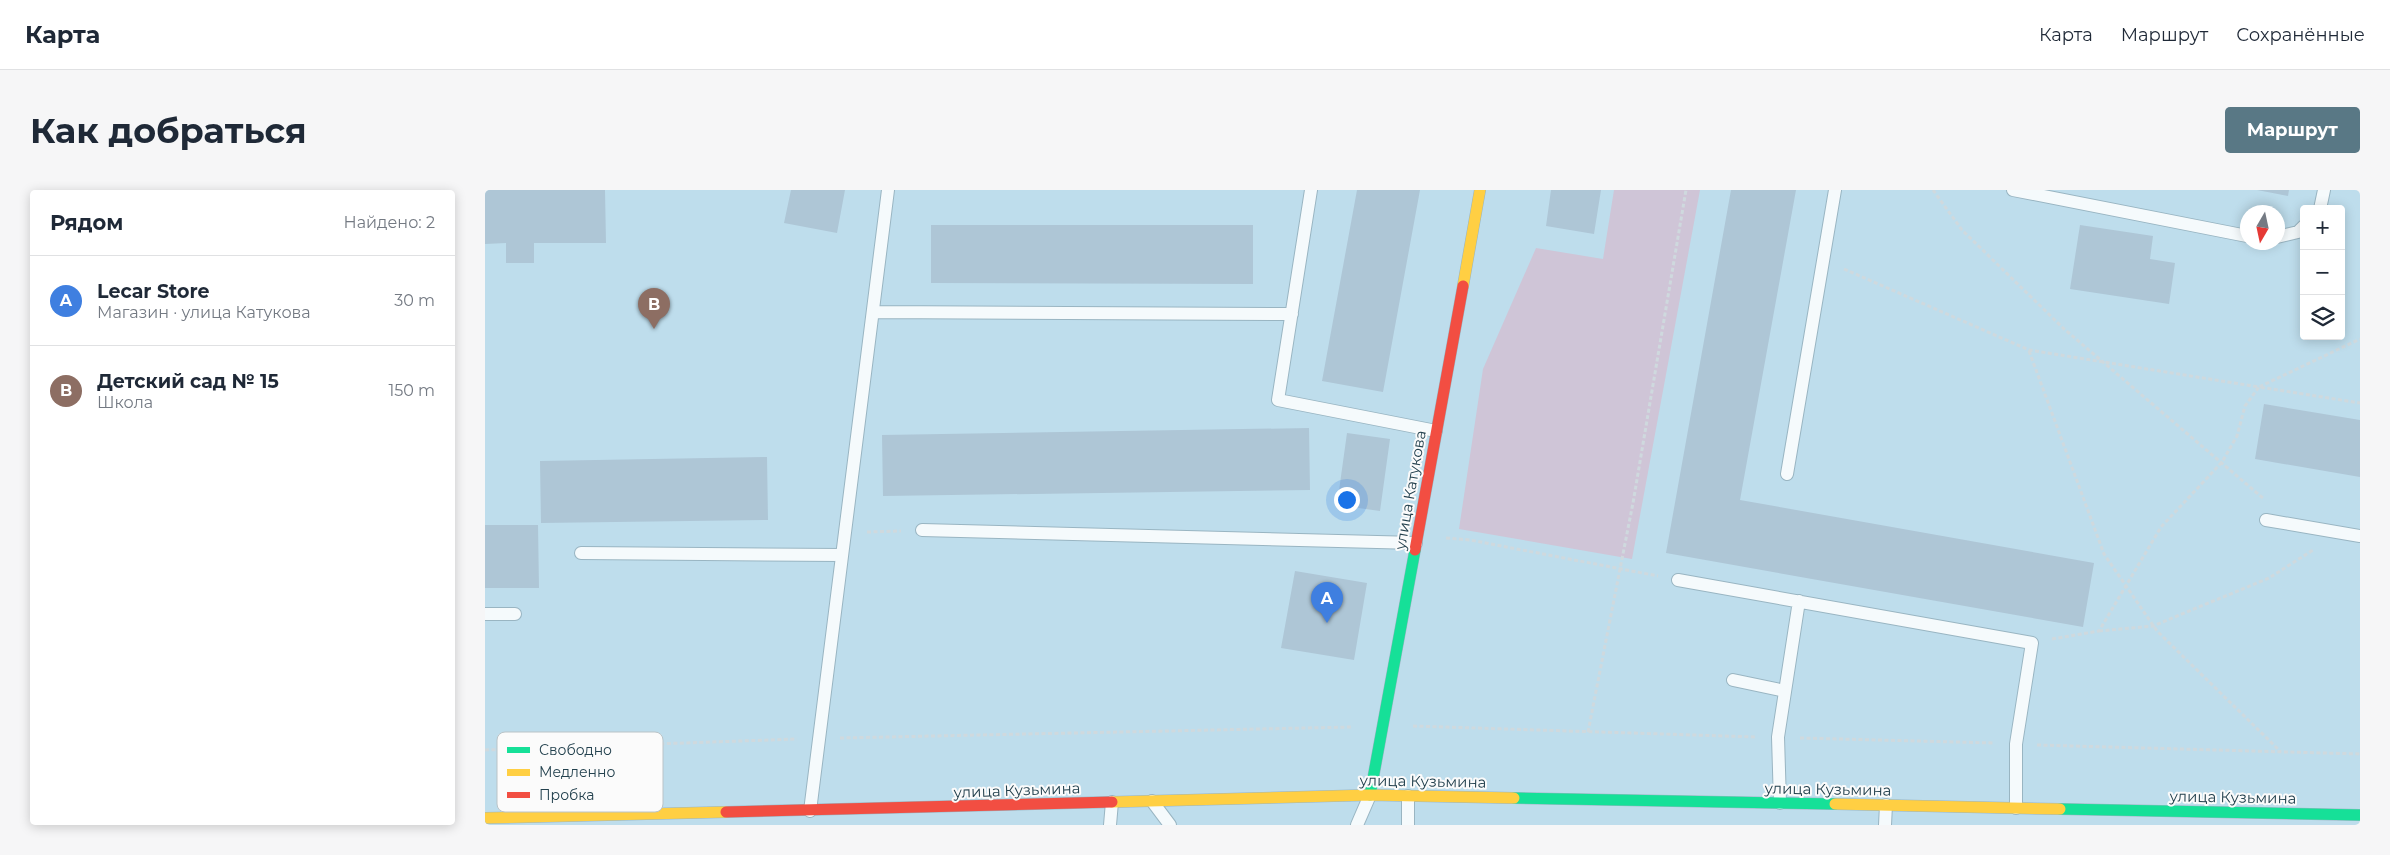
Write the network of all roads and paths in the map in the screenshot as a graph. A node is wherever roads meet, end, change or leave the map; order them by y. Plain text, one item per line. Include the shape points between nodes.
1 (888, 190) edge
2 (1311, 190) edge
3 (1480, 190) edge
4 (1686, 190) edge
5 (1835, 190) edge
6 (1933, 190) edge
7 (2013, 190) edge
8 (2324, 190) edge
9 (2321, 205) edge
10 (2300, 230) edge
11 (2240, 235) edge
12 (2285, 235) edge
13 (1823, 260) junction
14 (873, 312) junction
15 (1292, 314) junction
16 (2360, 339) edge
17 (2029, 350) junction
18 (2105, 363) junction
19 (2259, 387) junction
20 (2360, 404) edge
21 (1436, 431) junction
22 (2222, 462) junction
23 (1787, 474) dead end
24 (2266, 520) dead end
25 (2289, 524) junction
26 (922, 530) joint
27 (845, 533) junction
28 (2341, 533) junction
29 (2360, 536) edge
30 (1417, 539) junction
31 (581, 553) dead end
32 (842, 555) junction
33 (1620, 568) junction
34 (1679, 580) joint
35 (2126, 586) junction
36 (1799, 602) junction
37 (485, 614) edge
38 (515, 614) dead end
39 (2153, 626) junction
40 (2099, 631) junction
41 (2032, 643) junction
42 (1733, 680) dead end
43 (1785, 691) junction
44 (1383, 726) junction
45 (1589, 732) junction
46 (1778, 737) junction
47 (819, 738) junction
48 (663, 744) edge
49 (2016, 744) junction
50 (2281, 752) junction
51 (2360, 754) edge
52 (1370, 795) junction
53 (1408, 796) junction
54 (1152, 801) junction
55 (1112, 802) junction
56 (1780, 803) junction
57 (1886, 805) junction
58 (2016, 808) junction
59 (810, 811) junction
60 (2360, 815) edge
61 (485, 818) edge
62 (1110, 825) edge
63 (1170, 825) edge
64 (1357, 825) edge
65 (1408, 825) edge
66 (1885, 825) edge

1 - 14 lane
2 - 15 lane
3 - 21 main road, улица Катукова
4 - 33 path
5 - 13 lane
6 - 18 path via 1962,230 2063,328
7 - 11 lane
8 - 9 lane
10 - 12 lane
13 - 17 path
13 - 23 lane
14 - 15 lane
14 - 27 lane
15 - 21 lane via 1278,400
16 - 19 path
17 - 18 path
17 - 35 path via 2103,554
18 - 19 path
18 - 22 path
19 - 20 path
19 - 22 path via 2245,406 2237,436
21 - 30 main road, улица Катукова
22 - 25 path
22 - 35 path via 2161,527
24 - 25 lane
25 - 28 lane
26 - 27 path
26 - 30 lane
27 - 32 lane
28 - 29 lane
28 - 39 path via 2269,578
30 - 33 path via 1470,540
30 - 44 main road, улица Катукова
31 - 32 lane
32 - 47 lane
33 - 34 path
33 - 45 path
34 - 36 lane
35 - 39 path
35 - 40 path
36 - 41 lane
36 - 43 lane
37 - 38 lane
39 - 40 path
39 - 50 path
40 - 41 path
41 - 49 lane
42 - 43 lane
43 - 46 lane
44 - 45 path
44 - 47 path
44 - 52 main road, улица Катукова
45 - 46 path
46 - 49 path
46 - 56 lane
47 - 48 path
47 - 59 lane
49 - 50 path
49 - 58 lane
50 - 51 path
52 - 53 main road, улица Кузьмина
52 - 54 main road, улица Кузьмина
52 - 64 lane
53 - 56 main road, улица Кузьмина
53 - 65 lane
54 - 55 main road, улица Кузьмина
54 - 63 lane
55 - 59 main road, улица Кузьмина
55 - 62 lane
56 - 57 main road, улица Кузьмина
57 - 58 main road, улица Кузьмина via 1987,812
57 - 66 lane
58 - 60 main road, улица Кузьмина
59 - 61 main road, улица Кузьмина

